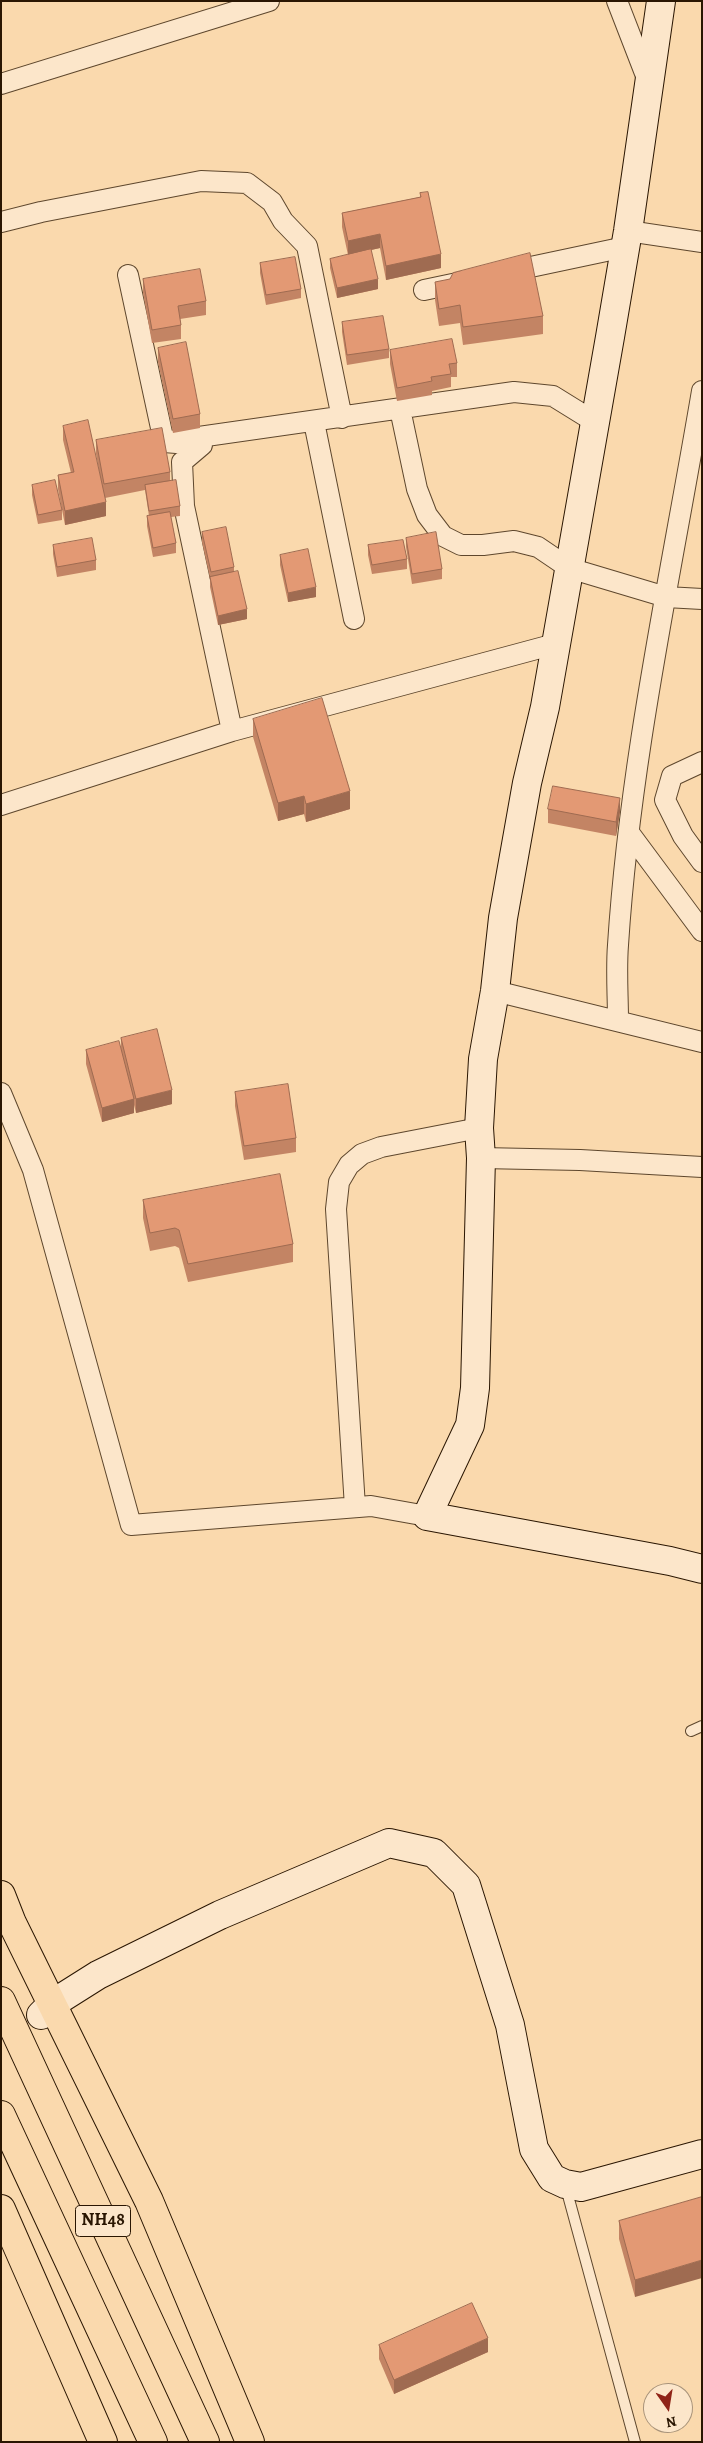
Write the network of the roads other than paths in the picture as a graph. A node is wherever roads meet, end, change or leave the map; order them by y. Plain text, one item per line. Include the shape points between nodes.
1 (617, 1) edge
2 (661, 1) edge
3 (264, 2) edge
4 (648, 81) junction
5 (1, 84) edge
6 (1, 222) edge
7 (627, 239) junction
8 (702, 242) edge
9 (128, 275) dead end
10 (424, 290) dead end
11 (702, 391) edge
12 (400, 409) junction
13 (342, 418) junction
14 (314, 422) junction
15 (595, 422) junction
16 (164, 442) junction
17 (569, 568) junction
18 (666, 596) junction
19 (702, 600) edge
20 (354, 619) dead end
21 (555, 644) junction
22 (232, 731) junction
23 (702, 762) edge
24 (1, 806) edge
25 (630, 834) junction
26 (702, 862) edge
27 (702, 931) edge
28 (495, 991) junction
29 (618, 1021) junction
30 (702, 1042) edge
31 (1, 1093) edge
32 (479, 1128) junction
33 (481, 1158) junction
34 (702, 1167) edge
35 (355, 1507) junction
36 (427, 1516) junction
37 (702, 1569) edge
38 (702, 1726) edge
39 (691, 1730) dead end
40 (1, 1896) edge
41 (1, 2001) edge
42 (47, 2010) junction
43 (1, 2115) edge
44 (702, 2154) edge
45 (565, 2184) junction
46 (1, 2209) edge
47 (103, 2442) edge
48 (153, 2442) edge
49 (205, 2442) edge
50 (250, 2442) edge
51 (635, 2442) edge

1 - 4 street
2 - 4 street
3 - 5 street
4 - 7 street
6 - 13 street via 201,181 247,183 272,202 283,221 307,246
7 - 8 street
7 - 10 street
7 - 15 street
9 - 16 street
11 - 18 street
12 - 13 street
12 - 15 street via 514,392 553,396
12 - 17 street via 417,489 427,515 443,536 462,545 514,541 538,547
13 - 14 street
14 - 16 street
14 - 20 street
15 - 17 street
16 - 22 street via 202,445 182,462 184,506
17 - 18 street
17 - 21 street
18 - 19 street
18 - 25 street via 658,627
21 - 22 street
21 - 28 street via 503,918
22 - 24 street
23 - 26 street via 672,776 666,800 684,836
25 - 27 street
25 - 29 street via 618,946
28 - 29 street
28 - 32 street via 483,1060
29 - 30 street
31 - 35 street via 33,1170 131,1525
32 - 33 street
32 - 35 street via 381,1147 362,1154 349,1165 339,1182 336,1209
33 - 34 street
33 - 36 street via 473,1406 470,1425
35 - 36 street via 371,1506
36 - 37 street
38 - 39 lane
40 - 42 highway
41 - 49 highway, NH48
42 - 45 street via 98,1975 220,1915 389,1843 434,1852 466,1885 510,2026 534,2149 552,2178
42 - 50 highway via 149,2202
43 - 48 highway, NH48
44 - 45 street via 598,2184 581,2187
45 - 51 lane
46 - 47 highway

